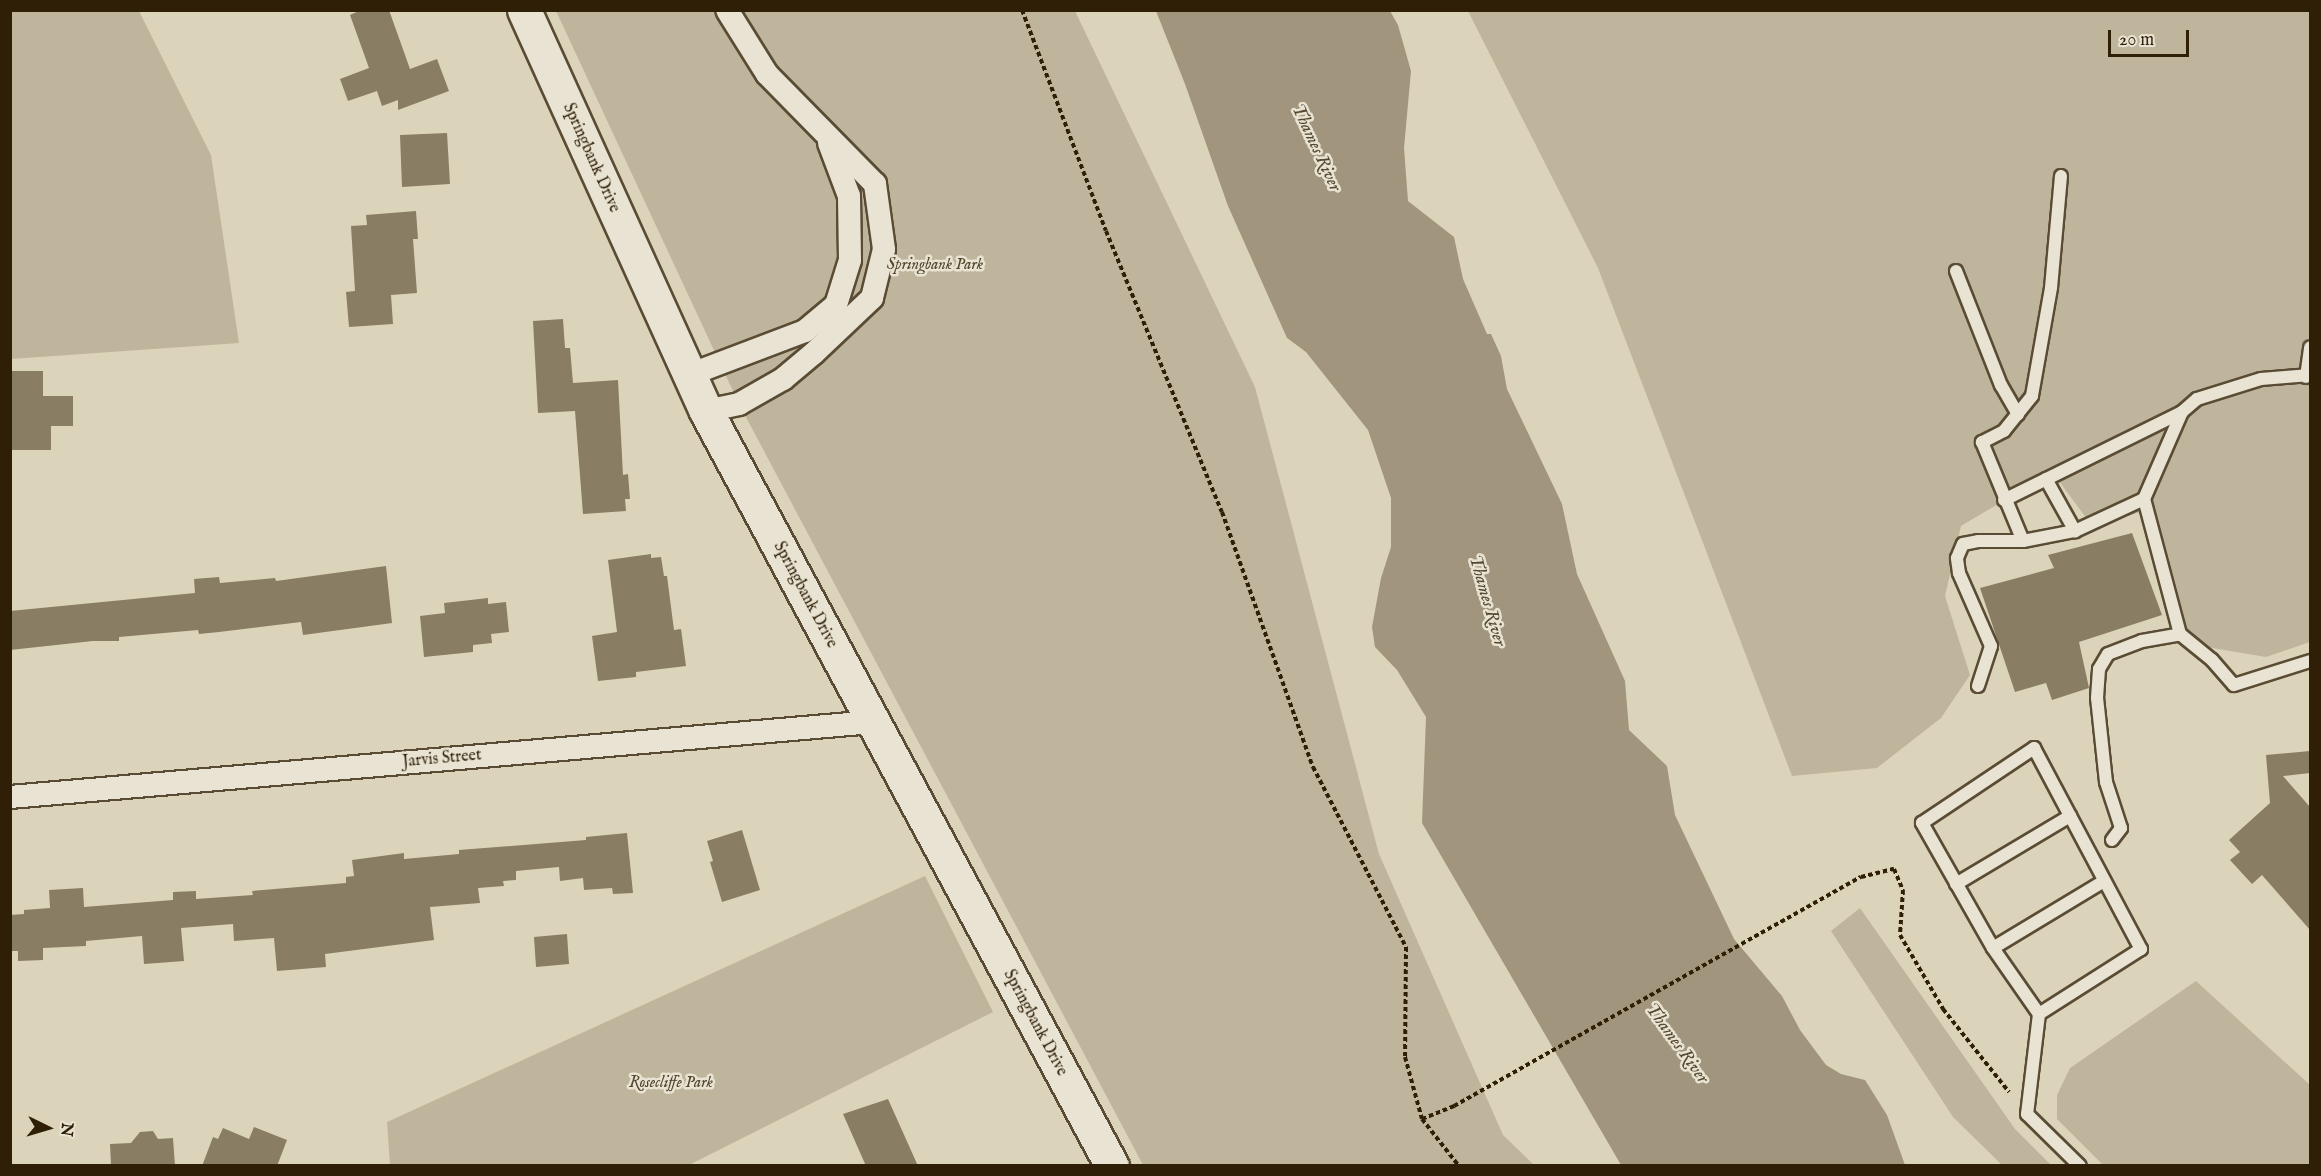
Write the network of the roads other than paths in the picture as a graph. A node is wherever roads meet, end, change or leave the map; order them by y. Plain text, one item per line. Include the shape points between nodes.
1 (524, 10) edge
2 (727, 10) edge
3 (826, 133) junction
4 (2061, 176) dead end
5 (1956, 271) dead end
6 (2310, 347) edge
7 (689, 375) junction
8 (2308, 376) edge
9 (706, 411) junction
10 (2182, 412) junction
11 (2018, 414) junction
12 (2046, 479) junction
13 (2144, 499) junction
14 (2004, 500) junction
15 (2075, 531) junction
16 (2022, 541) junction
17 (2180, 634) junction
18 (2310, 661) edge
19 (1978, 686) dead end
20 (873, 722) junction
21 (10, 797) edge
22 (2070, 816) junction
23 (2112, 840) dead end
24 (2104, 881) junction
25 (1956, 884) junction
26 (1993, 948) junction
27 (2039, 1014) junction
28 (1112, 1166) edge
29 (2080, 1166) edge

1 - 7 main road, Springbank Drive
2 - 3 street via 769,77
3 - 7 street via 849,196 850,260 836,305 805,331
3 - 9 street via 875,184 884,249 872,298 783,379 739,404
4 - 11 lane via 2044,338 2032,396
5 - 11 lane via 2001,385
6 - 8 lane
7 - 9 main road, Springbank Drive
8 - 10 lane via 2261,379 2224,388 2197,399
9 - 20 main road, Springbank Drive
10 - 12 lane
10 - 13 lane
11 - 14 lane via 2004,431 1982,442
12 - 14 lane
12 - 15 lane
13 - 15 lane
13 - 17 lane
14 - 16 lane
15 - 16 lane
16 - 19 lane via 1963,544 1957,558 1959,573 1991,646
17 - 18 lane via 2212,660 2234,685
17 - 23 lane via 2142,641 2108,654 2099,669 2097,698 2106,782 2121,828
20 - 21 street, Jarvis Street
20 - 28 main road, Springbank Drive
22 - 24 lane
22 - 25 lane
22 - 25 lane via 2034,748 1922,824
24 - 26 lane
24 - 27 lane via 2141,949
25 - 26 lane
26 - 27 lane
27 - 29 lane via 2027,1114

